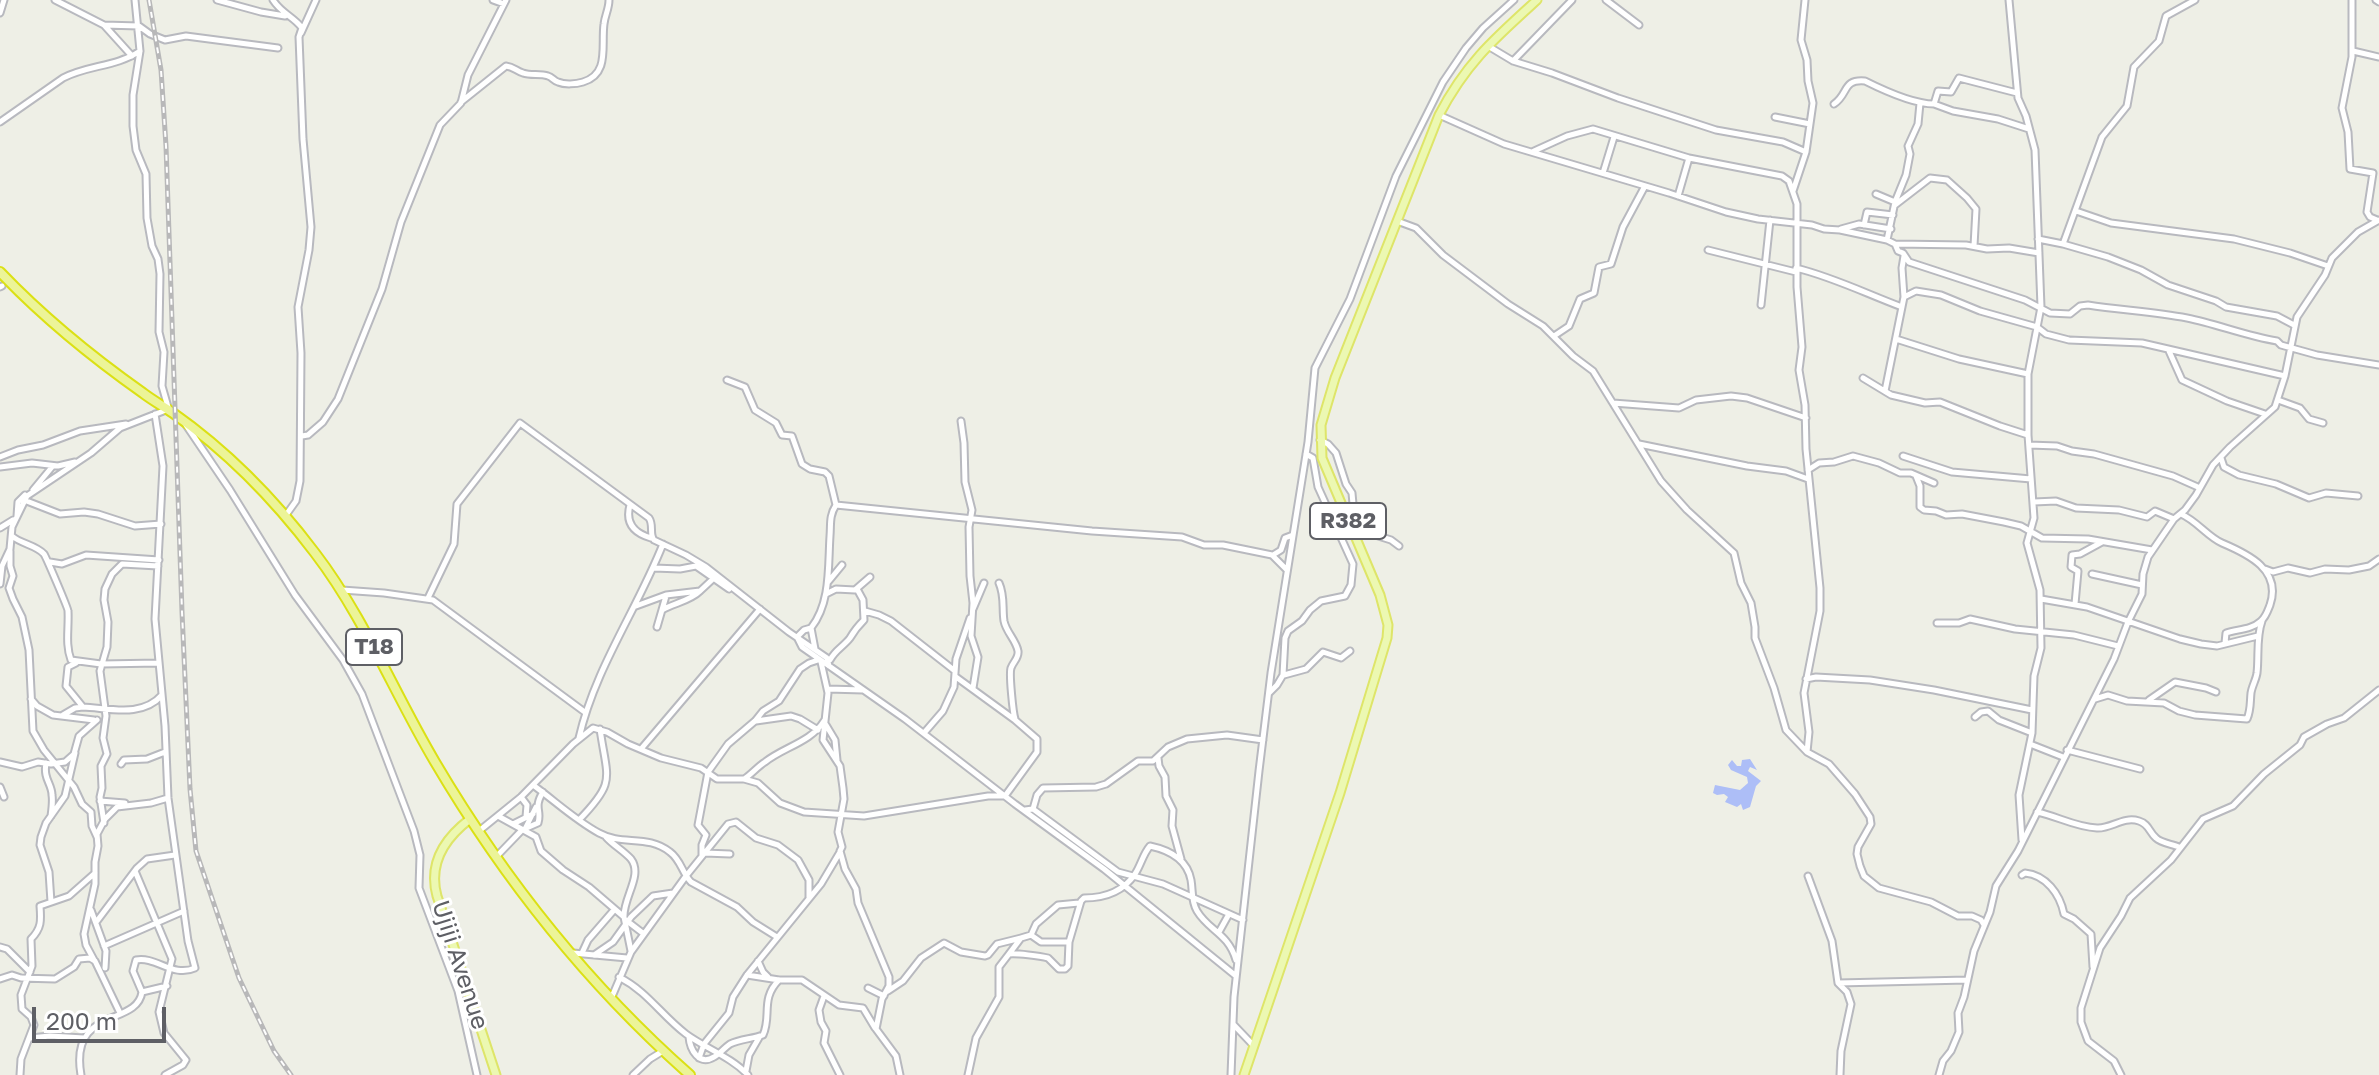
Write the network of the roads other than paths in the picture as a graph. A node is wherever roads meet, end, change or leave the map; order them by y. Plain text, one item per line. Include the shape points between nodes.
1 (4, 0) edge
2 (55, 0) edge
3 (135, 0) edge
4 (217, 0) edge
5 (273, 0) edge
6 (316, 0) edge
7 (493, 0) edge
8 (609, 0) edge
9 (1514, 0) edge
10 (1537, 0) edge
11 (1572, 0) edge
12 (1606, 0) edge
13 (1805, 0) edge
14 (2009, 0) edge
15 (2195, 0) edge
16 (2352, 0) edge
17 (505, 2) edge
18 (0, 13) edge
19 (285, 16) junction
20 (104, 25) junction
21 (1639, 25) dead end
22 (139, 26) junction
23 (299, 37) junction
24 (1487, 46) junction
25 (278, 48) dead end
26 (140, 51) junction
27 (2352, 51) junction
28 (132, 56) junction
29 (2379, 57) edge
30 (1513, 61) junction
31 (2017, 93) junction
32 (461, 103) junction
33 (1920, 103) junction
34 (1834, 104) dead end
35 (1934, 104) junction
36 (1439, 115) junction
37 (1775, 117) dead end
38 (0, 122) edge
39 (1810, 124) junction
40 (2029, 129) junction
41 (1614, 137) junction
42 (1534, 152) junction
43 (1806, 152) junction
44 (1689, 158) junction
45 (1603, 173) junction
46 (1645, 186) junction
47 (1793, 192) junction
48 (1876, 194) dead end
49 (1678, 196) junction
50 (1894, 204) junction
51 (2076, 211) junction
52 (1893, 215) junction
53 (1396, 220) junction
54 (1770, 220) junction
55 (2378, 221) edge
56 (1797, 223) junction
57 (1864, 225) junction
58 (1891, 229) junction
59 (1840, 230) junction
60 (2038, 239) junction
61 (1887, 240) junction
62 (1895, 244) junction
63 (2063, 244) junction
64 (1974, 246) junction
65 (1708, 250) dead end
66 (2039, 253) junction
67 (1905, 255) junction
68 (1764, 264) junction
69 (2328, 266) junction
70 (1796, 270) junction
71 (0, 272) edge
72 (1904, 297) junction
73 (1761, 305) dead end
74 (1902, 307) junction
75 (2041, 307) junction
76 (2294, 325) junction
77 (2037, 327) junction
78 (1554, 336) junction
79 (1896, 339) junction
80 (2289, 346) junction
81 (2169, 351) junction
82 (2379, 365) edge
83 (2028, 374) junction
84 (2285, 376) junction
85 (1863, 378) dead end
86 (727, 380) dead end
87 (1885, 391) junction
88 (2278, 400) junction
89 (1613, 403) junction
90 (168, 410) junction
91 (155, 414) junction
92 (2265, 414) junction
93 (1806, 418) junction
94 (183, 421) junction
95 (961, 421) dead end
96 (2323, 423) dead end
97 (130, 424) junction
98 (2028, 435) junction
99 (302, 436) junction
100 (1320, 440) junction
101 (1639, 444) junction
102 (2029, 445) junction
103 (1306, 454) junction
104 (1903, 456) dead end
105 (0, 457) edge
106 (2221, 457) junction
107 (80, 461) junction
108 (53, 466) junction
109 (0, 467) edge
110 (1808, 470) junction
111 (1916, 476) junction
112 (2031, 479) junction
113 (1809, 480) junction
114 (1934, 483) dead end
115 (2200, 488) junction
116 (31, 493) junction
117 (2358, 496) dead end
118 (24, 500) junction
119 (2034, 502) junction
120 (630, 504) junction
121 (836, 505) junction
122 (2181, 514) junction
123 (285, 516) junction
124 (16, 517) junction
125 (955, 518) junction
126 (971, 518) junction
127 (2174, 519) junction
128 (161, 524) junction
129 (0, 528) edge
130 (2030, 532) junction
131 (11, 535) junction
132 (1293, 535) junction
133 (969, 536) junction
134 (652, 538) junction
135 (2103, 541) junction
136 (663, 544) junction
137 (1399, 546) dead end
138 (2152, 550) junction
139 (10, 551) junction
140 (1272, 555) junction
141 (2379, 559) edge
142 (49, 562) junction
143 (158, 563) junction
144 (842, 565) dead end
145 (654, 568) junction
146 (2264, 569) junction
147 (1288, 571) junction
148 (2092, 574) dead end
149 (870, 577) dead end
150 (714, 578) junction
151 (827, 583) junction
152 (984, 583) dead end
153 (999, 583) dead end
154 (0, 584) edge
155 (2142, 585) junction
156 (857, 589) junction
157 (341, 590) junction
158 (700, 591) junction
159 (826, 594) junction
160 (666, 595) junction
161 (745, 597) junction
162 (428, 598) junction
163 (2041, 599) junction
164 (2075, 604) junction
165 (636, 606) junction
166 (760, 609) junction
167 (662, 610) junction
168 (865, 611) junction
169 (973, 611) junction
170 (2262, 621) junction
171 (2128, 622) junction
172 (1937, 623) dead end
173 (657, 627) dead end
174 (811, 628) junction
175 (2040, 631) junction
176 (2258, 636) junction
177 (797, 637) junction
178 (972, 642) junction
179 (2225, 643) junction
180 (2118, 646) junction
181 (1350, 651) dead end
182 (813, 652) junction
183 (958, 653) junction
184 (820, 660) junction
185 (77, 662) junction
186 (159, 663) junction
187 (809, 663) junction
188 (101, 664) junction
189 (829, 664) junction
190 (956, 674) junction
191 (1283, 675) junction
192 (1806, 679) junction
193 (828, 689) junction
194 (973, 689) junction
195 (863, 690) junction
196 (2379, 690) edge
197 (2216, 692) dead end
198 (1268, 693) junction
199 (162, 695) junction
200 (31, 698) junction
201 (2094, 699) junction
202 (2148, 701) junction
203 (83, 707) junction
204 (105, 707) junction
205 (2032, 710) junction
206 (586, 713) junction
207 (63, 715) junction
208 (105, 715) junction
209 (1975, 717) dead end
210 (97, 720) junction
211 (826, 720) junction
212 (1015, 720) junction
213 (755, 721) junction
214 (600, 729) junction
215 (820, 731) junction
216 (924, 733) junction
217 (2032, 733) junction
218 (579, 739) junction
219 (1263, 740) junction
220 (2030, 744) junction
221 (641, 749) junction
222 (2067, 750) junction
223 (165, 752) junction
224 (1807, 752) junction
225 (75, 753) junction
226 (1158, 757) junction
227 (2063, 757) junction
228 (837, 761) junction
229 (0, 762) edge
230 (46, 763) junction
231 (55, 763) junction
232 (121, 764) dead end
233 (2140, 769) dead end
234 (708, 772) junction
235 (744, 779) junction
236 (69, 782) junction
237 (533, 785) junction
238 (0, 787) edge
239 (543, 792) junction
240 (1005, 796) junction
241 (4, 797) dead end
242 (521, 797) junction
243 (168, 798) junction
244 (100, 801) junction
245 (134, 804) junction
246 (537, 806) junction
247 (1033, 809) junction
248 (1024, 810) junction
249 (2037, 812) junction
250 (534, 813) junction
251 (841, 814) junction
252 (51, 816) junction
253 (498, 816) junction
254 (526, 817) junction
255 (470, 819) junction
256 (579, 820) junction
257 (104, 823) junction
258 (512, 824) junction
259 (523, 829) junction
260 (478, 832) junction
261 (605, 836) junction
262 (97, 837) junction
263 (620, 840) junction
264 (2022, 841) junction
265 (2179, 847) junction
266 (840, 851) junction
267 (703, 854) junction
268 (730, 854) dead end
269 (175, 855) junction
270 (495, 858) junction
271 (631, 859) junction
272 (1181, 860) junction
273 (135, 871) junction
274 (95, 873) junction
275 (2022, 875) dead end
276 (686, 876) junction
277 (1808, 876) dead end
278 (1133, 877) junction
279 (1124, 886) junction
280 (673, 893) junction
281 (809, 897) junction
282 (1192, 898) junction
283 (51, 902) junction
284 (1079, 903) junction
285 (91, 909) junction
286 (614, 910) junction
287 (184, 911) junction
288 (1229, 914) junction
289 (1243, 920) junction
290 (97, 921) junction
291 (626, 921) junction
292 (157, 922) junction
293 (1984, 925) junction
294 (621, 931) junction
295 (1219, 932) junction
296 (644, 934) junction
297 (1031, 935) junction
298 (777, 937) junction
299 (1021, 938) junction
300 (1069, 942) junction
301 (104, 946) junction
302 (0, 947) edge
303 (569, 952) junction
304 (582, 953) junction
305 (630, 953) junction
306 (1009, 954) junction
307 (594, 955) junction
308 (94, 960) junction
309 (758, 961) junction
310 (1237, 966) junction
311 (105, 968) dead end
312 (2093, 968) junction
313 (170, 970) junction
314 (29, 975) junction
315 (747, 975) junction
316 (1236, 976) junction
317 (619, 977) junction
318 (0, 979) edge
319 (770, 979) junction
320 (779, 980) junction
321 (1967, 980) junction
322 (1838, 983) junction
323 (774, 985) junction
324 (167, 986) junction
325 (868, 988) dead end
326 (142, 992) junction
327 (885, 994) junction
328 (824, 996) junction
329 (611, 999) junction
330 (120, 1013) junction
331 (1232, 1023) junction
332 (876, 1029) junction
333 (689, 1036) junction
334 (760, 1036) junction
335 (84, 1038) junction
336 (28, 1039) junction
337 (704, 1044) junction
338 (1253, 1045) junction
339 (663, 1051) junction
340 (718, 1054) junction
341 (699, 1058) junction
342 (18, 1073) edge
343 (747, 1074) edge
344 (81, 1075) edge
345 (165, 1075) edge
346 (477, 1075) edge
347 (496, 1075) edge
348 (633, 1075) edge
349 (690, 1075) edge
350 (840, 1075) edge
351 (900, 1075) edge
352 (968, 1075) edge
353 (1231, 1075) edge
354 (1244, 1075) edge
355 (1840, 1075) edge
356 (1939, 1075) edge
357 (2121, 1075) edge

1 - 18 street
2 - 20 street
3 - 22 street
4 - 19 street
5 - 19 street
6 - 23 street
7 - 17 street
8 - 32 street via 601,68 595,77 557,82 506,66
9 - 103 street via 1457,60 1396,176 1350,299 1315,368
10 - 24 main road, R382
11 - 30 street
12 - 21 street
13 - 39 street via 1801,36 1813,103
14 - 31 street
15 - 51 street via 2166,16 2159,41 2136,64 2127,106 2102,137
16 - 27 street
17 - 32 street via 468,75
19 - 23 street via 302,28
20 - 22 street
20 - 28 street
22 - 25 street via 165,40 186,36
22 - 26 street
23 - 99 street via 311,227 298,307
24 - 30 street
24 - 36 main road, R382
26 - 28 street
26 - 90 street via 133,126 146,174 147,218 160,274 162,386
27 - 29 street
27 - 55 street via 2342,108 2350,168 2373,173 2367,212
28 - 38 street via 63,78
30 - 43 street via 1716,130 1783,142
31 - 35 street via 1959,78 1951,92 1938,91
31 - 40 street
32 - 99 street via 440,125 338,399 329,416
33 - 34 street via 1860,81 1848,85
33 - 35 street
33 - 50 street via 1906,175
35 - 40 street
36 - 42 street
36 - 53 main road, R382
37 - 39 street
39 - 43 street
40 - 60 street
41 - 42 street via 1590,130
41 - 44 street
41 - 45 street
42 - 45 street
43 - 47 street
44 - 47 street via 1782,176
44 - 49 street
45 - 46 street
46 - 49 street
46 - 78 street via 1611,264 1599,267 1594,293 1580,299 1569,326
47 - 56 street
48 - 50 street
49 - 54 street
50 - 52 street
50 - 64 street via 1930,178 1947,180 1976,209
51 - 63 street
51 - 69 street via 2111,223 2234,239
52 - 57 street via 1867,212
52 - 58 street
53 - 78 street via 1416,228 1449,260
53 - 100 main road, R382 via 1335,378
54 - 56 street
54 - 68 street
55 - 69 street via 2358,232
56 - 59 street
56 - 70 street
57 - 58 street
57 - 59 street
58 - 61 street
59 - 61 street
60 - 63 street
60 - 66 street
61 - 62 street
62 - 64 street
62 - 67 street
63 - 76 street via 2135,267 2227,307 2277,316
64 - 66 street
65 - 68 street
66 - 75 street
67 - 72 street
67 - 75 street via 1909,262
68 - 70 street
68 - 73 street
69 - 76 street
70 - 74 street
70 - 93 street
71 - 90 highway, T18 via 71,339
72 - 74 street
72 - 77 street via 1916,291 1941,295
74 - 79 street
75 - 77 street
75 - 80 street via 2050,313 2070,314 2088,305 2164,315
76 - 80 street
77 - 81 street via 2069,340 2142,343
77 - 83 street
78 - 89 street via 1593,371
79 - 83 street
79 - 87 street
80 - 82 street
80 - 84 street
81 - 84 street
81 - 92 street via 2182,380
83 - 98 street
84 - 88 street
85 - 87 street
86 - 121 street via 745,387 755,410 776,423 782,435 792,436 806,468 827,473
87 - 98 street via 1918,402 1940,402
88 - 92 street
88 - 96 street
89 - 93 street via 1679,408 1731,396
89 - 101 street
90 - 91 street
90 - 94 highway, T18
91 - 97 street
91 - 128 street via 163,466
92 - 106 street
93 - 110 street
94 - 123 highway, T18
94 - 346 street via 362,694 414,831 419,888 458,991
95 - 126 street
97 - 105 street via 80,431
97 - 107 street
98 - 102 street
99 - 123 street via 299,491
100 - 137 street via 1336,453 1365,528
100 - 338 main road, R382 via 1326,468 1387,615 1387,638
101 - 113 street via 1786,471
101 - 224 street via 1666,488 1736,556 1750,598 1756,642 1786,730
102 - 112 street
102 - 115 street via 2094,454
103 - 132 street
103 - 191 street via 1313,458 1318,487 1353,564 1353,575 1345,596 1321,601 1288,631
104 - 112 street via 1952,472
106 - 115 street
106 - 117 street via 2232,472 2303,497
107 - 108 street
107 - 116 street
108 - 109 street
108 - 116 street
110 - 111 street via 1853,456
110 - 113 street
111 - 114 street
111 - 130 street via 1924,510 2004,522
112 - 119 street
113 - 192 street via 1820,611
115 - 122 street
116 - 118 street
116 - 124 street via 18,502
118 - 124 street
118 - 128 street via 60,514 98,514 135,526
119 - 127 street via 2058,501 2147,517 2155,511
119 - 130 street
120 - 134 street via 649,518
120 - 134 street via 631,525
120 - 162 street via 519,423 457,504 454,544
121 - 125 street
121 - 151 street via 830,517
122 - 127 street
122 - 146 street
123 - 157 highway, T18
124 - 129 street
124 - 131 street
125 - 126 street
125 - 133 street
126 - 133 street
126 - 140 street via 1182,537
127 - 138 street
128 - 143 street
130 - 135 street via 2042,538
130 - 163 street via 2028,549
131 - 139 street
131 - 142 street via 41,551
132 - 140 street
132 - 147 street
133 - 169 street
134 - 136 street
135 - 138 street
135 - 164 street via 2072,555 2071,568 2078,571
136 - 145 street
136 - 161 street
138 - 155 street
139 - 154 street
139 - 200 street via 9,588 29,650
140 - 147 street
141 - 146 street via 2349,570
142 - 143 street via 60,564 86,555
142 - 185 street via 68,609 69,659
143 - 186 street
143 - 188 street via 122,564 106,584 107,647
144 - 151 street
145 - 150 street via 696,566
145 - 165 street
146 - 170 street via 2273,591
147 - 198 street
148 - 155 street
149 - 156 street
150 - 158 street
150 - 161 street
151 - 159 street
152 - 169 street
153 - 212 street via 1005,625 1018,651 1010,673
155 - 171 street
156 - 159 street
156 - 168 street
157 - 162 street
157 - 255 highway, T18
158 - 160 street
158 - 167 street
159 - 174 street
160 - 165 street
160 - 167 street
161 - 166 street
162 - 206 street
163 - 164 street
163 - 175 street
164 - 171 street
165 - 206 street via 601,671
166 - 177 street
166 - 221 street
167 - 173 street
168 - 189 street via 864,620
168 - 190 street via 891,621
169 - 178 street
169 - 183 street
170 - 176 street
170 - 179 street via 2226,634
171 - 179 street via 2192,642
171 - 180 street
172 - 175 street via 1970,619
174 - 177 street
174 - 182 street
175 - 180 street
175 - 205 street
176 - 179 street
176 - 202 street via 2247,719 2195,715
177 - 182 street
178 - 183 street
178 - 194 street via 978,661
180 - 201 street
181 - 191 street via 1341,658 1323,652 1306,669
182 - 184 street
182 - 187 street
182 - 189 street
183 - 190 street
184 - 187 street
184 - 189 street
184 - 193 street
185 - 188 street
185 - 203 street via 68,667 66,686
186 - 188 street
186 - 199 street
187 - 213 street
188 - 204 street
189 - 195 street
190 - 194 street
190 - 216 street via 943,711
191 - 198 street
192 - 205 street via 1870,680
192 - 224 street
193 - 195 street
193 - 211 street
194 - 212 street
195 - 216 street
196 - 265 street via 2340,720 2304,737 2233,806 2203,819
197 - 202 street via 2175,682
198 - 219 street
199 - 204 street via 131,710
199 - 223 street
200 - 207 street via 53,715
200 - 231 street via 33,731
201 - 202 street via 2108,695
201 - 222 street
203 - 204 street
203 - 207 street
204 - 208 street
205 - 217 street
206 - 218 street
207 - 210 street
208 - 210 street
208 - 244 street via 107,754 101,766
209 - 217 street via 1991,712
210 - 225 street via 79,736
211 - 215 street
211 - 228 street
212 - 240 street via 1035,736 1037,752
213 - 215 street via 791,716
213 - 234 street via 733,738
214 - 218 street
214 - 221 street
214 - 256 street via 607,782
215 - 228 street
215 - 235 street via 765,761
216 - 240 street
217 - 220 street
218 - 237 street
219 - 226 street via 1227,735 1191,739
219 - 289 street
220 - 227 street
220 - 264 street via 2019,795
221 - 234 street
222 - 227 street
222 - 233 street
223 - 232 street
223 - 243 street
224 - 293 street via 1829,764 1870,817 1857,854 1864,876 1879,888 1931,902 1958,916 1972,916
225 - 231 street via 66,762
225 - 236 street
226 - 247 street via 1138,761 1101,786 1043,788
226 - 272 street
227 - 249 street
228 - 251 street
229 - 230 street via 22,767
230 - 231 street
230 - 252 street via 53,794
231 - 236 street
234 - 235 street via 717,779
234 - 267 street via 698,825 706,835
235 - 251 street via 762,785 792,809
236 - 252 street
236 - 262 street via 91,812
237 - 239 street
237 - 242 street
238 - 241 street
239 - 246 street
239 - 256 street
240 - 248 street
240 - 251 street via 864,816
242 - 253 street
242 - 254 street
243 - 245 street
243 - 269 street
244 - 245 street
244 - 257 street
245 - 257 street via 117,807
246 - 250 street
246 - 259 street via 538,823
247 - 248 street
247 - 278 street via 1110,867
248 - 279 street
249 - 264 street
249 - 265 street via 2097,828 2140,821 2158,840
250 - 254 street
250 - 259 street
251 - 266 street
252 - 283 street via 40,843
253 - 258 street
253 - 260 street
254 - 258 street
255 - 260 highway, T18
255 - 347 main road, Ujiji Avenue via 445,844 435,869 435,887
256 - 261 street
257 - 262 street
258 - 259 street
259 - 270 street
259 - 286 street via 536,837 541,851
260 - 270 highway, T18
261 - 263 street
261 - 271 street
262 - 274 street
263 - 271 street
263 - 276 street via 661,845 678,859
264 - 293 street via 1996,886
265 - 312 street via 2130,898
266 - 281 street
266 - 327 street via 888,972
267 - 268 street
267 - 276 street
267 - 281 street via 728,824 736,822 798,860 809,880
269 - 273 street via 149,858
269 - 287 street
270 - 303 highway, T18
271 - 291 street via 636,876
272 - 278 street via 1150,846
272 - 282 street via 1191,878
273 - 290 street
273 - 292 street
274 - 283 street via 65,899
274 - 285 street
275 - 312 street via 2031,873 2045,881 2065,915 2091,934
276 - 280 street
276 - 298 street
277 - 322 street via 1832,941
278 - 279 street
278 - 282 street
279 - 284 street
279 - 316 street
280 - 291 street via 653,896
280 - 296 street
281 - 298 street
282 - 288 street
282 - 295 street
283 - 314 street via 40,907 42,923 31,939
284 - 297 street via 1058,905
284 - 300 street
285 - 290 street
285 - 308 street via 84,935
286 - 291 street
286 - 304 street
287 - 292 street
287 - 313 street via 195,968
288 - 289 street
288 - 295 street
289 - 310 street
290 - 301 street
291 - 294 street
291 - 296 street
291 - 305 street
292 - 301 street
292 - 313 street via 171,955
293 - 321 street
294 - 305 street
294 - 307 street
295 - 310 street
296 - 305 street
297 - 299 street
297 - 300 street via 1041,942
298 - 309 street
299 - 306 street
299 - 327 street via 997,944 985,956 944,943
300 - 306 street via 1068,966 1062,971 1045,957
301 - 311 street
302 - 314 street
303 - 304 street
303 - 329 highway, T18
304 - 307 street
305 - 307 street
305 - 317 street
306 - 352 street via 999,967 999,997 976,1038
308 - 314 street via 79,959 55,979
308 - 330 street
309 - 315 street
309 - 319 street
310 - 316 street
312 - 357 street via 2081,1008 2083,1030
313 - 324 street
313 - 326 street via 136,960 133,971
314 - 318 street
314 - 336 street via 21,998 33,1023
315 - 319 street
315 - 337 street via 729,1013
316 - 331 street
317 - 329 street
317 - 333 street via 647,995
319 - 320 street
319 - 323 street
320 - 323 street
320 - 328 street via 804,981
321 - 322 street
321 - 356 street via 1959,1030
322 - 355 street via 1851,1004
323 - 334 street
324 - 326 street
324 - 345 street via 159,1015 165,1036 186,1061
325 - 327 street
326 - 330 street via 134,1007
327 - 332 street
328 - 332 street via 839,1005 863,1008
328 - 350 street via 819,1010 826,1029 824,1043
329 - 339 highway, T18
330 - 335 street
331 - 338 street
331 - 353 street
332 - 351 street via 896,1056
333 - 337 street
333 - 341 street
334 - 340 street
334 - 343 street via 749,1055
335 - 336 street
335 - 344 street
336 - 342 street
337 - 340 street
337 - 341 street
338 - 354 main road, R382
339 - 348 street
339 - 349 highway, T18
340 - 341 street
340 - 343 street

